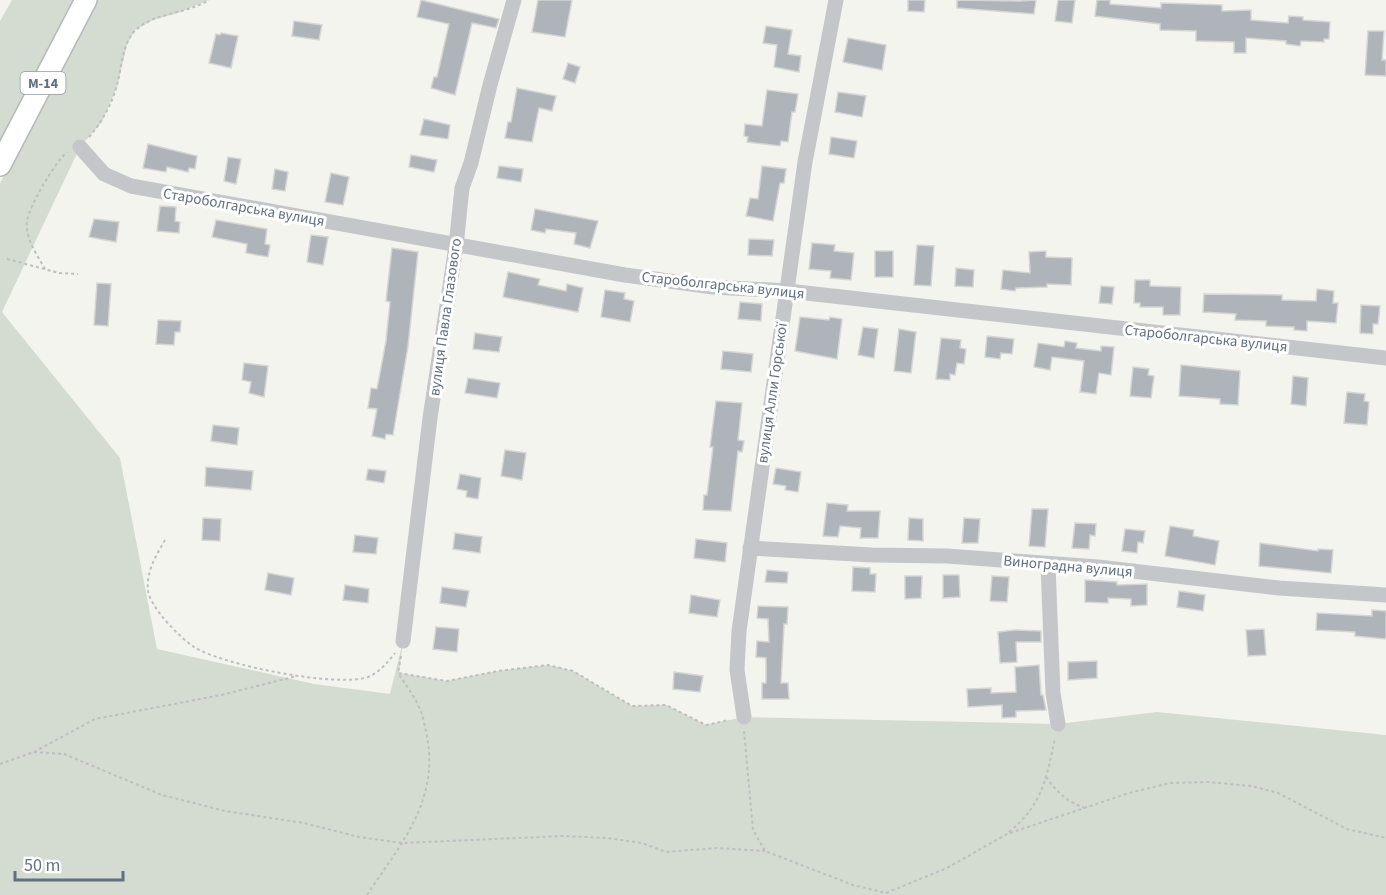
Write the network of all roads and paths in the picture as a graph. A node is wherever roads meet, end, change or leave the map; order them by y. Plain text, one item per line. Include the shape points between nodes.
1 (86, 0) edge
2 (209, 0) edge
3 (514, 0) edge
4 (836, 0) edge
5 (80, 147) junction
6 (0, 165) edge
7 (456, 246) junction
8 (7, 259) dead end
9 (45, 269) junction
10 (78, 274) dead end
11 (788, 291) junction
12 (1386, 358) edge
13 (165, 540) dead end
14 (750, 548) junction
15 (1048, 565) junction
16 (1386, 595) edge
17 (404, 641) junction
18 (398, 673) junction
19 (298, 676) junction
20 (744, 717) junction
21 (1058, 724) joint
22 (34, 752) junction
23 (0, 764) edge
24 (1046, 777) junction
25 (1085, 808) junction
26 (1007, 834) junction
27 (1386, 838) edge
28 (402, 843) junction
29 (765, 851) junction
30 (367, 895) edge

1 - 6 highway, М-14
2 - 5 path via 135,30 102,122
3 - 7 street, вулиця Павла Глазового via 464,177
4 - 11 street, вулиця Алли Горської via 805,162
5 - 7 street, Староболгарська вулиця via 104,174 131,186
5 - 9 path via 65,153 46,180 27,220 29,238
7 - 11 street, Староболгарська вулиця via 713,287
7 - 17 street, вулиця Павла Глазового via 430,418
8 - 9 path
9 - 10 path
11 - 12 street, Староболгарська вулиця
11 - 14 street, вулиця Алли Горської
13 - 19 path via 148,574 148,593 172,628 194,647 222,659
14 - 15 street, Виноградна вулиця via 947,556
14 - 20 street, вулиця Алли Горської via 737,670
15 - 16 street, Виноградна вулиця
15 - 21 street via 1053,693
17 - 18 path
17 - 19 path via 385,667 369,677 348,681
18 - 20 path via 447,681 548,665 573,670 632,706 666,705 706,725
18 - 28 path via 421,710 430,769 424,803
19 - 22 path via 95,719
20 - 29 path via 753,830
21 - 24 path
22 - 23 path
22 - 28 path via 64,754 162,795 225,811
24 - 25 path via 1059,794
24 - 26 path via 1025,819
25 - 26 path
25 - 27 path via 1170,783 1251,786 1278,793 1347,829
26 - 29 path via 947,868 886,893 853,885
28 - 29 path via 563,836 607,838 666,852 717,848
28 - 30 path

